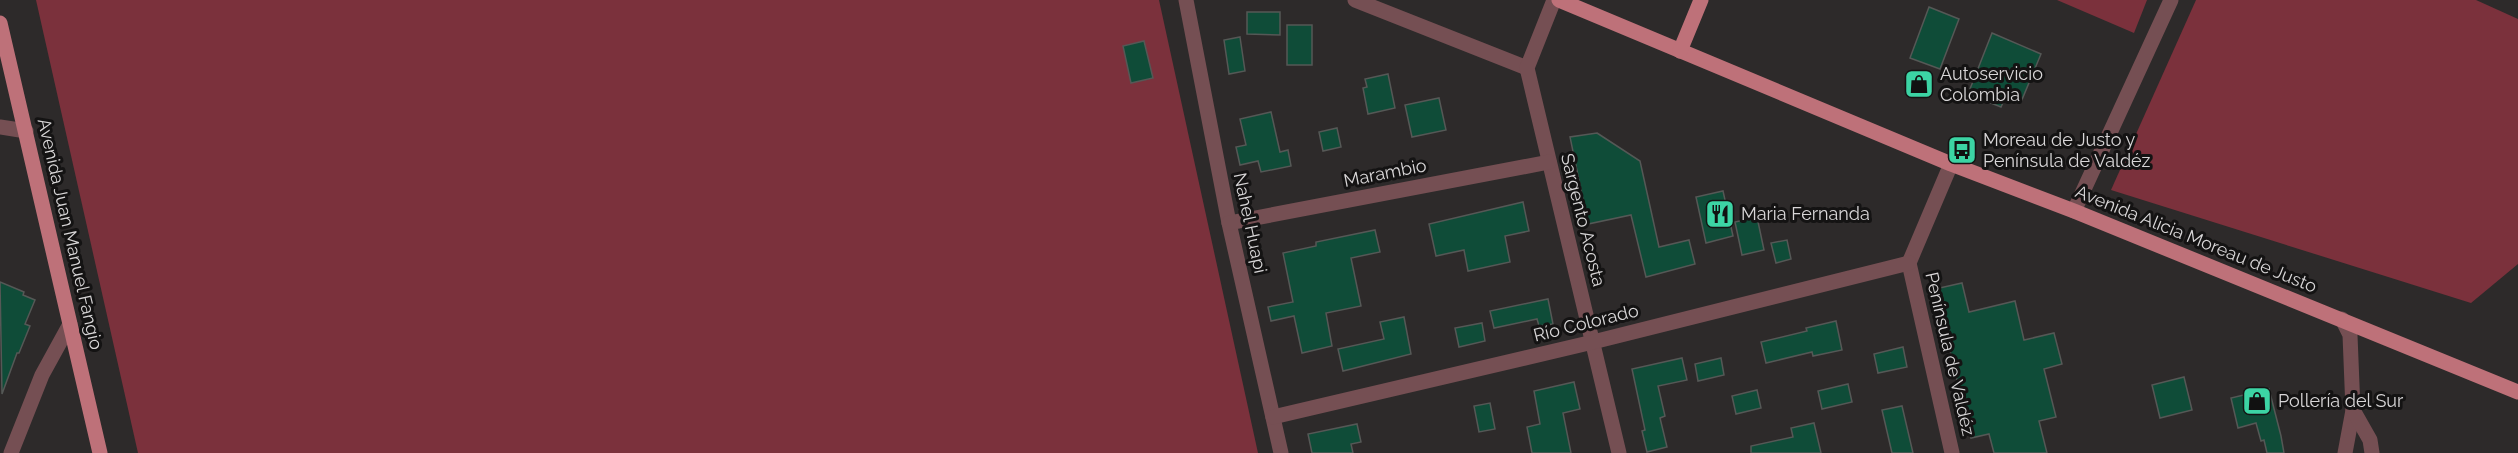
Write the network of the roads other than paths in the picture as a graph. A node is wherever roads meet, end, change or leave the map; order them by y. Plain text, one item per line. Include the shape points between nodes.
1 (1186, 0) edge
2 (1355, 0) edge
3 (1554, 0) edge
4 (1559, 0) edge
5 (1701, 0) edge
6 (2170, 0) edge
7 (0, 23) edge
8 (1680, 51) junction
9 (1527, 68) junction
10 (0, 127) edge
11 (26, 131) junction
12 (1549, 162) junction
13 (1951, 164) junction
14 (2074, 211) junction
15 (1230, 223) junction
16 (1909, 263) junction
17 (2342, 319) junction
18 (70, 324) junction
19 (1593, 342) junction
20 (2518, 392) edge
21 (2353, 410) junction
22 (1273, 417) junction
23 (11, 453) edge
24 (100, 453) edge
25 (1281, 453) edge
26 (1619, 453) edge
27 (1952, 453) edge
28 (2345, 453) edge
29 (2372, 453) edge

1 - 15 street, Nahel Huapi
2 - 9 street
3 - 9 street
4 - 8 main road, Avenida Alicia Moreau de Justo
5 - 8 main road
6 - 14 street
7 - 11 main road, Avenida Juan Manuel Fangio
8 - 13 main road, Avenida Alicia Moreau de Justo
9 - 12 street, Sargento Acosta
10 - 11 street
11 - 18 main road, Avenida Juan Manuel Fangio
12 - 15 street, Marambio
12 - 19 street, Sargento Acosta
13 - 14 main road, Avenida Alicia Moreau de Justo
13 - 16 street, Península de Valdéz
14 - 17 main road, Avenida Alicia Moreau de Justo
15 - 22 street, Nahel Huapi
16 - 19 street, Río Colorado
16 - 27 street, Península de Valdéz
17 - 20 main road, Avenida Alicia Moreau de Justo
17 - 21 street via 2350,335
18 - 23 street via 42,375
18 - 24 main road, Avenida Juan Manuel Fangio
19 - 22 street, Río Colorado
19 - 26 street, Sargento Acosta
21 - 28 street
21 - 29 street via 2370,440
22 - 25 street, Nahel Huapi

